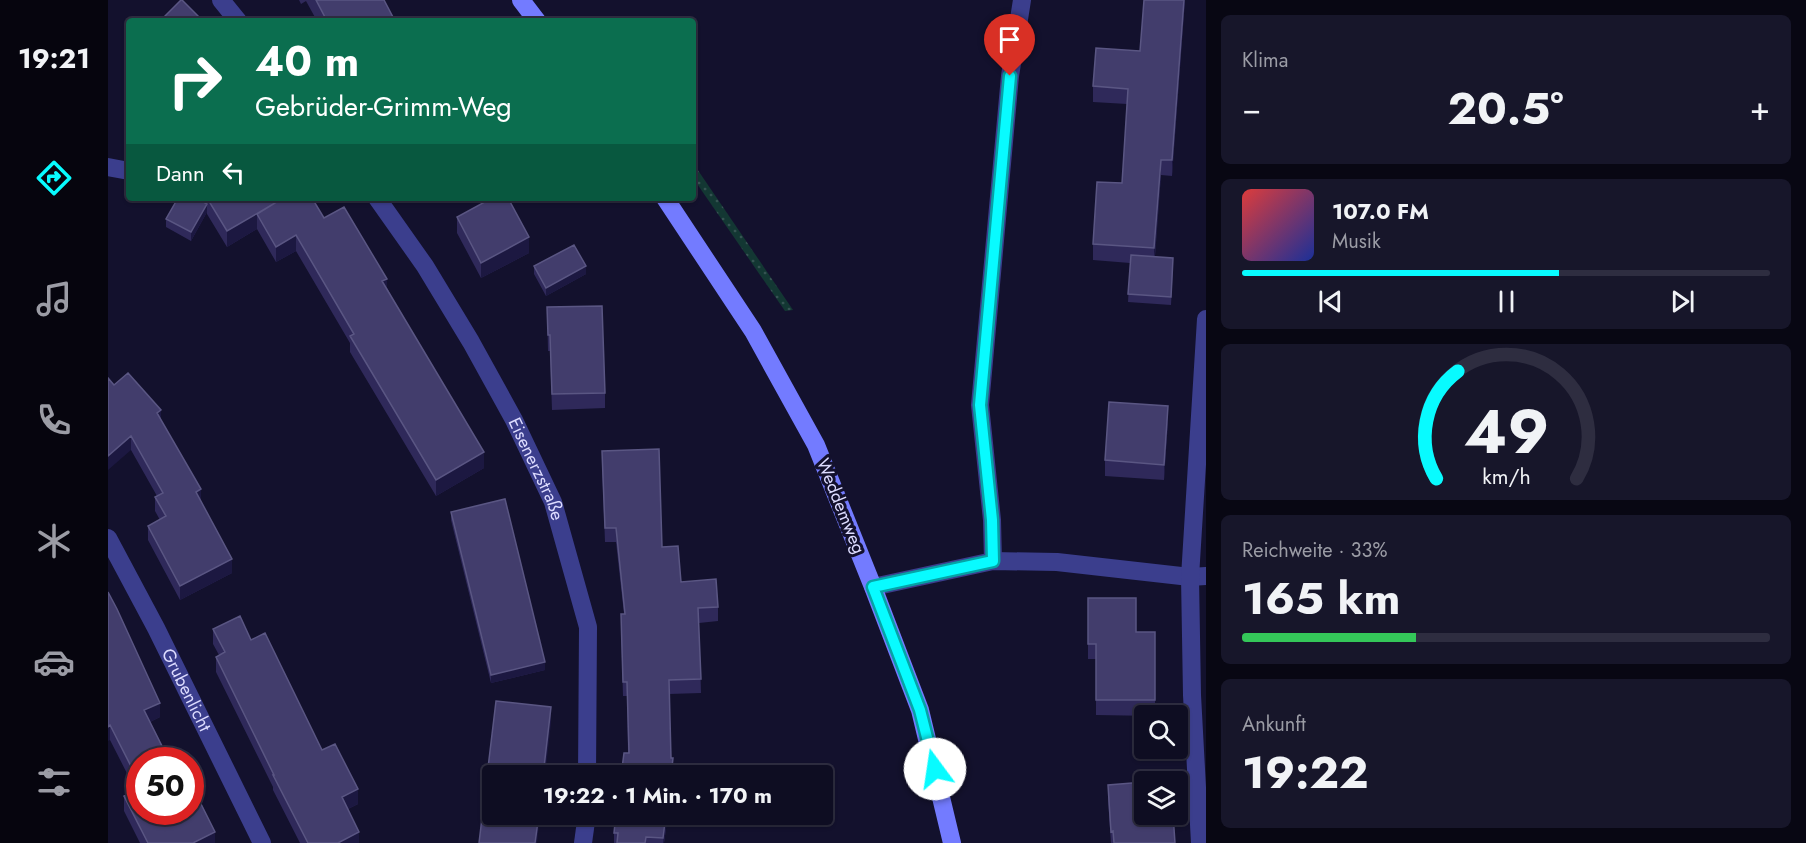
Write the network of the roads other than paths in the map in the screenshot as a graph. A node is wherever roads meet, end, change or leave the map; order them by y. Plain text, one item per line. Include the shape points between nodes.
1 (221, 0) edge
2 (521, 0) edge
3 (1023, 0) edge
4 (236, 18) edge
5 (535, 18) edge
6 (108, 167) edge
7 (126, 170) edge
8 (379, 201) edge
9 (666, 201) edge
10 (1206, 319) edge
11 (108, 538) edge
12 (993, 561) junction
13 (1198, 576) edge
14 (873, 587) junction
15 (587, 765) edge
16 (585, 825) edge
17 (262, 843) edge
18 (583, 843) edge
19 (952, 843) edge
20 (1200, 843) edge

1 - 4 street
2 - 5 main road
3 - 12 street via 1010,76 980,405
6 - 7 street
8 - 15 street, Eisenerzstraße via 471,342 514,420 552,502 588,627
9 - 14 main road, Weddemweg via 753,331 816,445
10 - 13 street
11 - 17 street, Grubenlicht
12 - 13 street via 1057,562
12 - 14 street
13 - 20 street via 1192,695
14 - 19 main road, Weddemweg via 920,710
16 - 18 street

